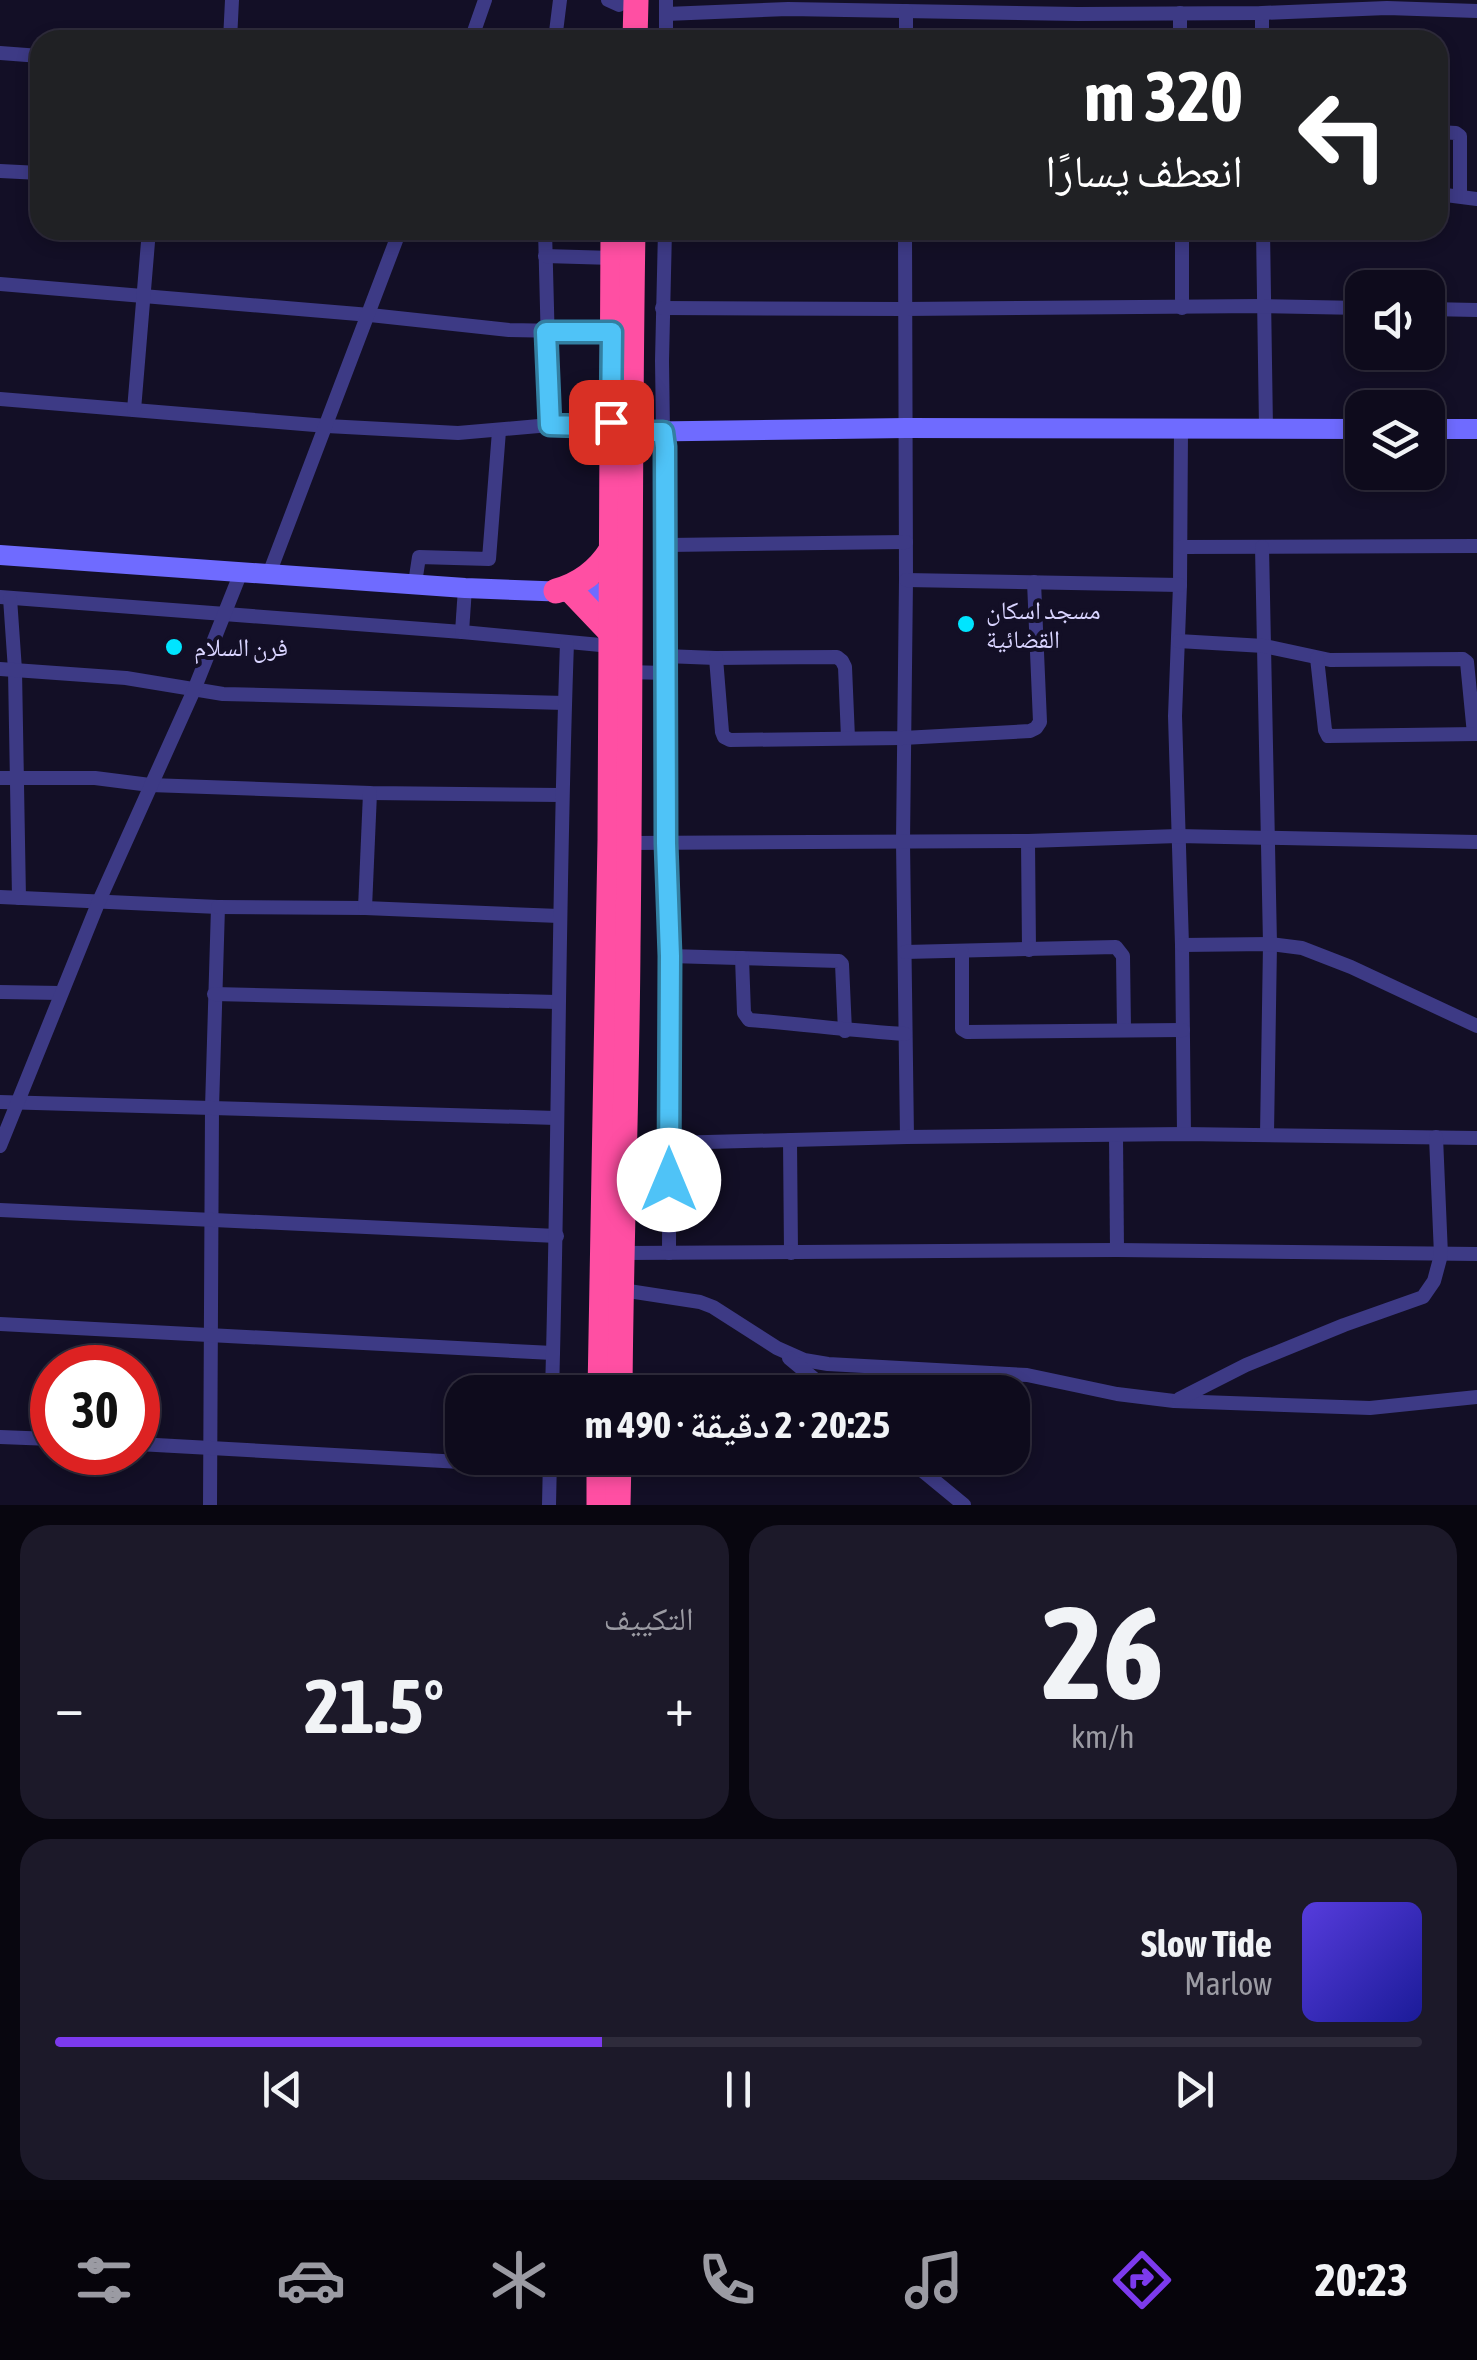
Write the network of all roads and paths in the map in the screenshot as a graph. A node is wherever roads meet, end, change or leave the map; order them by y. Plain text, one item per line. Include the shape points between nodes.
1 (232, 0) edge
2 (485, 0) edge
3 (560, 0) edge
4 (621, 1) edge
5 (1412, 4) edge
6 (788, 5) edge
7 (666, 7) edge
8 (1078, 7) edge
9 (906, 11) junction
10 (1477, 11) edge
11 (1262, 12) junction
12 (1180, 13) junction
13 (230, 30) edge
14 (474, 30) edge
15 (557, 30) edge
16 (619, 30) edge
17 (632, 30) edge
18 (906, 30) edge
19 (1180, 30) edge
20 (1262, 30) edge
21 (0, 53) edge
22 (30, 55) edge
23 (1448, 132) edge
24 (0, 170) edge
25 (30, 172) edge
26 (1448, 195) edge
27 (1460, 196) junction
28 (1477, 199) edge
29 (148, 240) edge
30 (396, 240) edge
31 (544, 240) edge
32 (622, 240) edge
33 (626, 240) edge
34 (665, 240) edge
35 (905, 240) edge
36 (1182, 240) edge
37 (1263, 240) edge
38 (545, 256) junction
39 (613, 258) junction
40 (0, 284) edge
41 (144, 295) junction
42 (1262, 306) junction
43 (662, 308) junction
44 (1182, 308) junction
45 (1345, 308) edge
46 (904, 309) junction
47 (1445, 310) edge
48 (1477, 310) edge
49 (370, 315) junction
50 (546, 332) junction
51 (612, 332) junction
52 (0, 399) edge
53 (134, 410) junction
54 (550, 425) junction
55 (326, 426) junction
56 (906, 428) junction
57 (1266, 428) junction
58 (1345, 429) edge
59 (1445, 429) edge
60 (1477, 429) edge
61 (1180, 430) junction
62 (499, 431) junction
63 (621, 432) junction
64 (663, 432) junction
65 (906, 542) junction
66 (666, 545) junction
67 (1477, 546) edge
68 (1181, 547) junction
69 (1262, 547) junction
70 (610, 550) junction
71 (0, 555) edge
72 (241, 572) junction
73 (268, 574) junction
74 (906, 580) junction
75 (1034, 582) junction
76 (415, 583) junction
77 (1180, 584) junction
78 (465, 588) junction
79 (564, 592) junction
80 (620, 594) junction
81 (5, 597) edge
82 (224, 613) junction
83 (462, 632) junction
84 (612, 640) junction
85 (1178, 641) junction
86 (567, 643) junction
87 (1264, 646) junction
88 (665, 656) junction
89 (716, 658) junction
90 (1316, 658) junction
91 (7, 670) edge
92 (628, 672) junction
93 (665, 673) junction
94 (194, 690) junction
95 (565, 703) junction
96 (1476, 734) edge
97 (848, 738) junction
98 (903, 738) junction
99 (0, 778) edge
100 (16, 778) junction
101 (150, 785) junction
102 (370, 793) junction
103 (561, 795) junction
104 (1178, 836) junction
105 (1267, 838) junction
106 (1028, 841) junction
107 (902, 842) junction
108 (1477, 842) edge
109 (666, 843) junction
110 (629, 844) junction
111 (0, 897) edge
112 (19, 898) junction
113 (98, 901) junction
114 (218, 907) junction
115 (365, 908) junction
116 (559, 916) junction
117 (1270, 944) junction
118 (1182, 945) junction
119 (1029, 950) junction
120 (905, 952) junction
121 (962, 952) junction
122 (670, 956) junction
123 (742, 958) junction
124 (0, 992) edge
125 (61, 993) junction
126 (214, 994) junction
127 (557, 1002) junction
128 (1477, 1026) edge
129 (1124, 1030) junction
130 (1182, 1030) junction
131 (845, 1031) junction
132 (905, 1034) junction
133 (0, 1102) edge
134 (16, 1102) junction
135 (212, 1108) junction
136 (556, 1118) junction
137 (1184, 1134) junction
138 (1267, 1134) junction
139 (1116, 1136) junction
140 (907, 1137) junction
141 (1436, 1137) junction
142 (1477, 1138) edge
143 (790, 1140) junction
144 (669, 1142) junction
145 (0, 1146) edge
146 (624, 1146) junction
147 (0, 1210) edge
148 (211, 1220) junction
149 (557, 1236) junction
150 (1117, 1250) junction
151 (791, 1252) junction
152 (622, 1253) junction
153 (668, 1253) junction
154 (1441, 1254) junction
155 (1477, 1254) edge
156 (622, 1290) junction
157 (0, 1324) edge
158 (211, 1336) junction
159 (776, 1348) junction
160 (553, 1353) junction
161 (552, 1375) edge
162 (600, 1375) edge
163 (620, 1375) edge
164 (809, 1375) edge
165 (1477, 1397) edge
166 (1174, 1401) junction
167 (0, 1437) edge
168 (30, 1439) edge
169 (160, 1445) edge
170 (212, 1448) junction
171 (445, 1458) edge
172 (549, 1475) edge
173 (600, 1475) edge
174 (619, 1475) edge
175 (928, 1475) edge
176 (210, 1505) edge
177 (548, 1505) edge
178 (599, 1505) edge
179 (618, 1505) edge
180 (964, 1505) edge

1 - 13 street
2 - 14 street
3 - 15 street
4 - 16 highway
4 - 17 highway
5 - 10 street
5 - 11 street
6 - 7 street
6 - 9 street
8 - 9 street
8 - 12 street
9 - 18 street
11 - 12 street
11 - 20 street
12 - 19 street
21 - 22 street
23 - 27 street via 1460,136
24 - 25 street
26 - 27 street
27 - 28 street
29 - 41 street
30 - 49 street
31 - 38 street
32 - 39 highway
33 - 63 highway via 630,348
34 - 43 street
35 - 46 street
36 - 44 street
37 - 42 street
38 - 39 street
38 - 50 street
39 - 51 highway
40 - 41 street
41 - 49 street
41 - 53 street
42 - 44 street
42 - 45 street
42 - 57 street
43 - 46 street
43 - 64 street
44 - 46 street
46 - 56 street
47 - 48 street
49 - 50 street
49 - 55 street
50 - 51 street
50 - 54 street
51 - 63 highway
52 - 53 street
53 - 55 street
54 - 62 street
54 - 63 street
55 - 62 street
55 - 73 street
56 - 61 street
56 - 64 street
56 - 65 street
57 - 58 street
57 - 61 street
59 - 60 street
61 - 68 street
62 - 76 street via 489,559 419,557
63 - 64 street
63 - 70 highway
63 - 80 highway
64 - 66 street
65 - 66 street
65 - 74 street
66 - 88 street
67 - 69 street
68 - 69 street
68 - 77 street
69 - 87 street
70 - 79 highway via 597,569
70 - 80 highway
71 - 72 street
72 - 73 street
72 - 82 street
73 - 76 street
74 - 75 street
74 - 98 street
75 - 77 street
75 - 98 street via 1039,725 1030,731
76 - 78 street
77 - 85 street
78 - 79 street
78 - 83 street
79 - 80 street
79 - 84 highway
80 - 84 highway
80 - 92 highway
81 - 82 street
81 - 91 street
82 - 83 street
82 - 94 street
83 - 86 street
84 - 86 street
84 - 162 highway
85 - 87 street
85 - 104 street
86 - 95 street
87 - 90 street
87 - 105 street
88 - 89 street
88 - 93 street
89 - 97 street via 838,658
89 - 97 street via 724,738
90 - 96 street via 1464,659
90 - 96 street via 1328,736
91 - 94 street
91 - 100 street
92 - 93 street
92 - 110 highway
93 - 109 street
94 - 95 street
94 - 101 street
95 - 103 street
97 - 98 street
98 - 107 street
99 - 100 street
100 - 101 street
100 - 112 street
101 - 102 street
101 - 113 street
102 - 103 street
102 - 115 street
103 - 116 street
104 - 105 street
104 - 106 street
104 - 118 street
105 - 108 street
105 - 117 street
106 - 107 street
106 - 119 street
107 - 109 street
107 - 120 street
109 - 110 street
109 - 122 street
110 - 146 highway
111 - 112 street
112 - 113 street
113 - 114 street
113 - 125 street
114 - 115 street
114 - 126 street
115 - 116 street
116 - 127 street
117 - 118 street
117 - 128 street via 1311,950
117 - 138 street
118 - 130 street
119 - 121 street
119 - 129 street via 1120,949
120 - 121 street
120 - 132 street
121 - 129 street via 966,1032
122 - 123 street
122 - 144 street
123 - 131 street via 744,1014 750,1020
123 - 131 street via 839,960
124 - 125 street
125 - 134 street
126 - 127 street
126 - 135 street
127 - 136 street
129 - 130 street
130 - 137 street
131 - 132 street
132 - 140 street
133 - 134 street
134 - 135 street
134 - 145 street
135 - 136 street
135 - 148 street
136 - 149 street
137 - 138 street
137 - 139 street
138 - 141 street
139 - 140 street
139 - 150 street
140 - 143 street
141 - 142 street
141 - 154 street
143 - 144 street
143 - 151 street
144 - 146 street
144 - 153 street
146 - 152 highway
147 - 148 street
148 - 149 street
148 - 158 street
149 - 160 street
150 - 151 street
150 - 154 street
151 - 153 street
152 - 153 street
152 - 156 highway
154 - 155 street
154 - 166 street via 1434,1282 1418,1300 1246,1365
156 - 159 street via 700,1302
156 - 163 highway
157 - 158 street
158 - 160 street
158 - 170 street
159 - 164 street
159 - 166 street via 828,1364 1027,1375
160 - 161 street
165 - 166 street via 1370,1408
167 - 168 street
169 - 170 street
170 - 171 street
170 - 176 street
172 - 177 street
173 - 178 highway
174 - 179 highway
175 - 180 street

